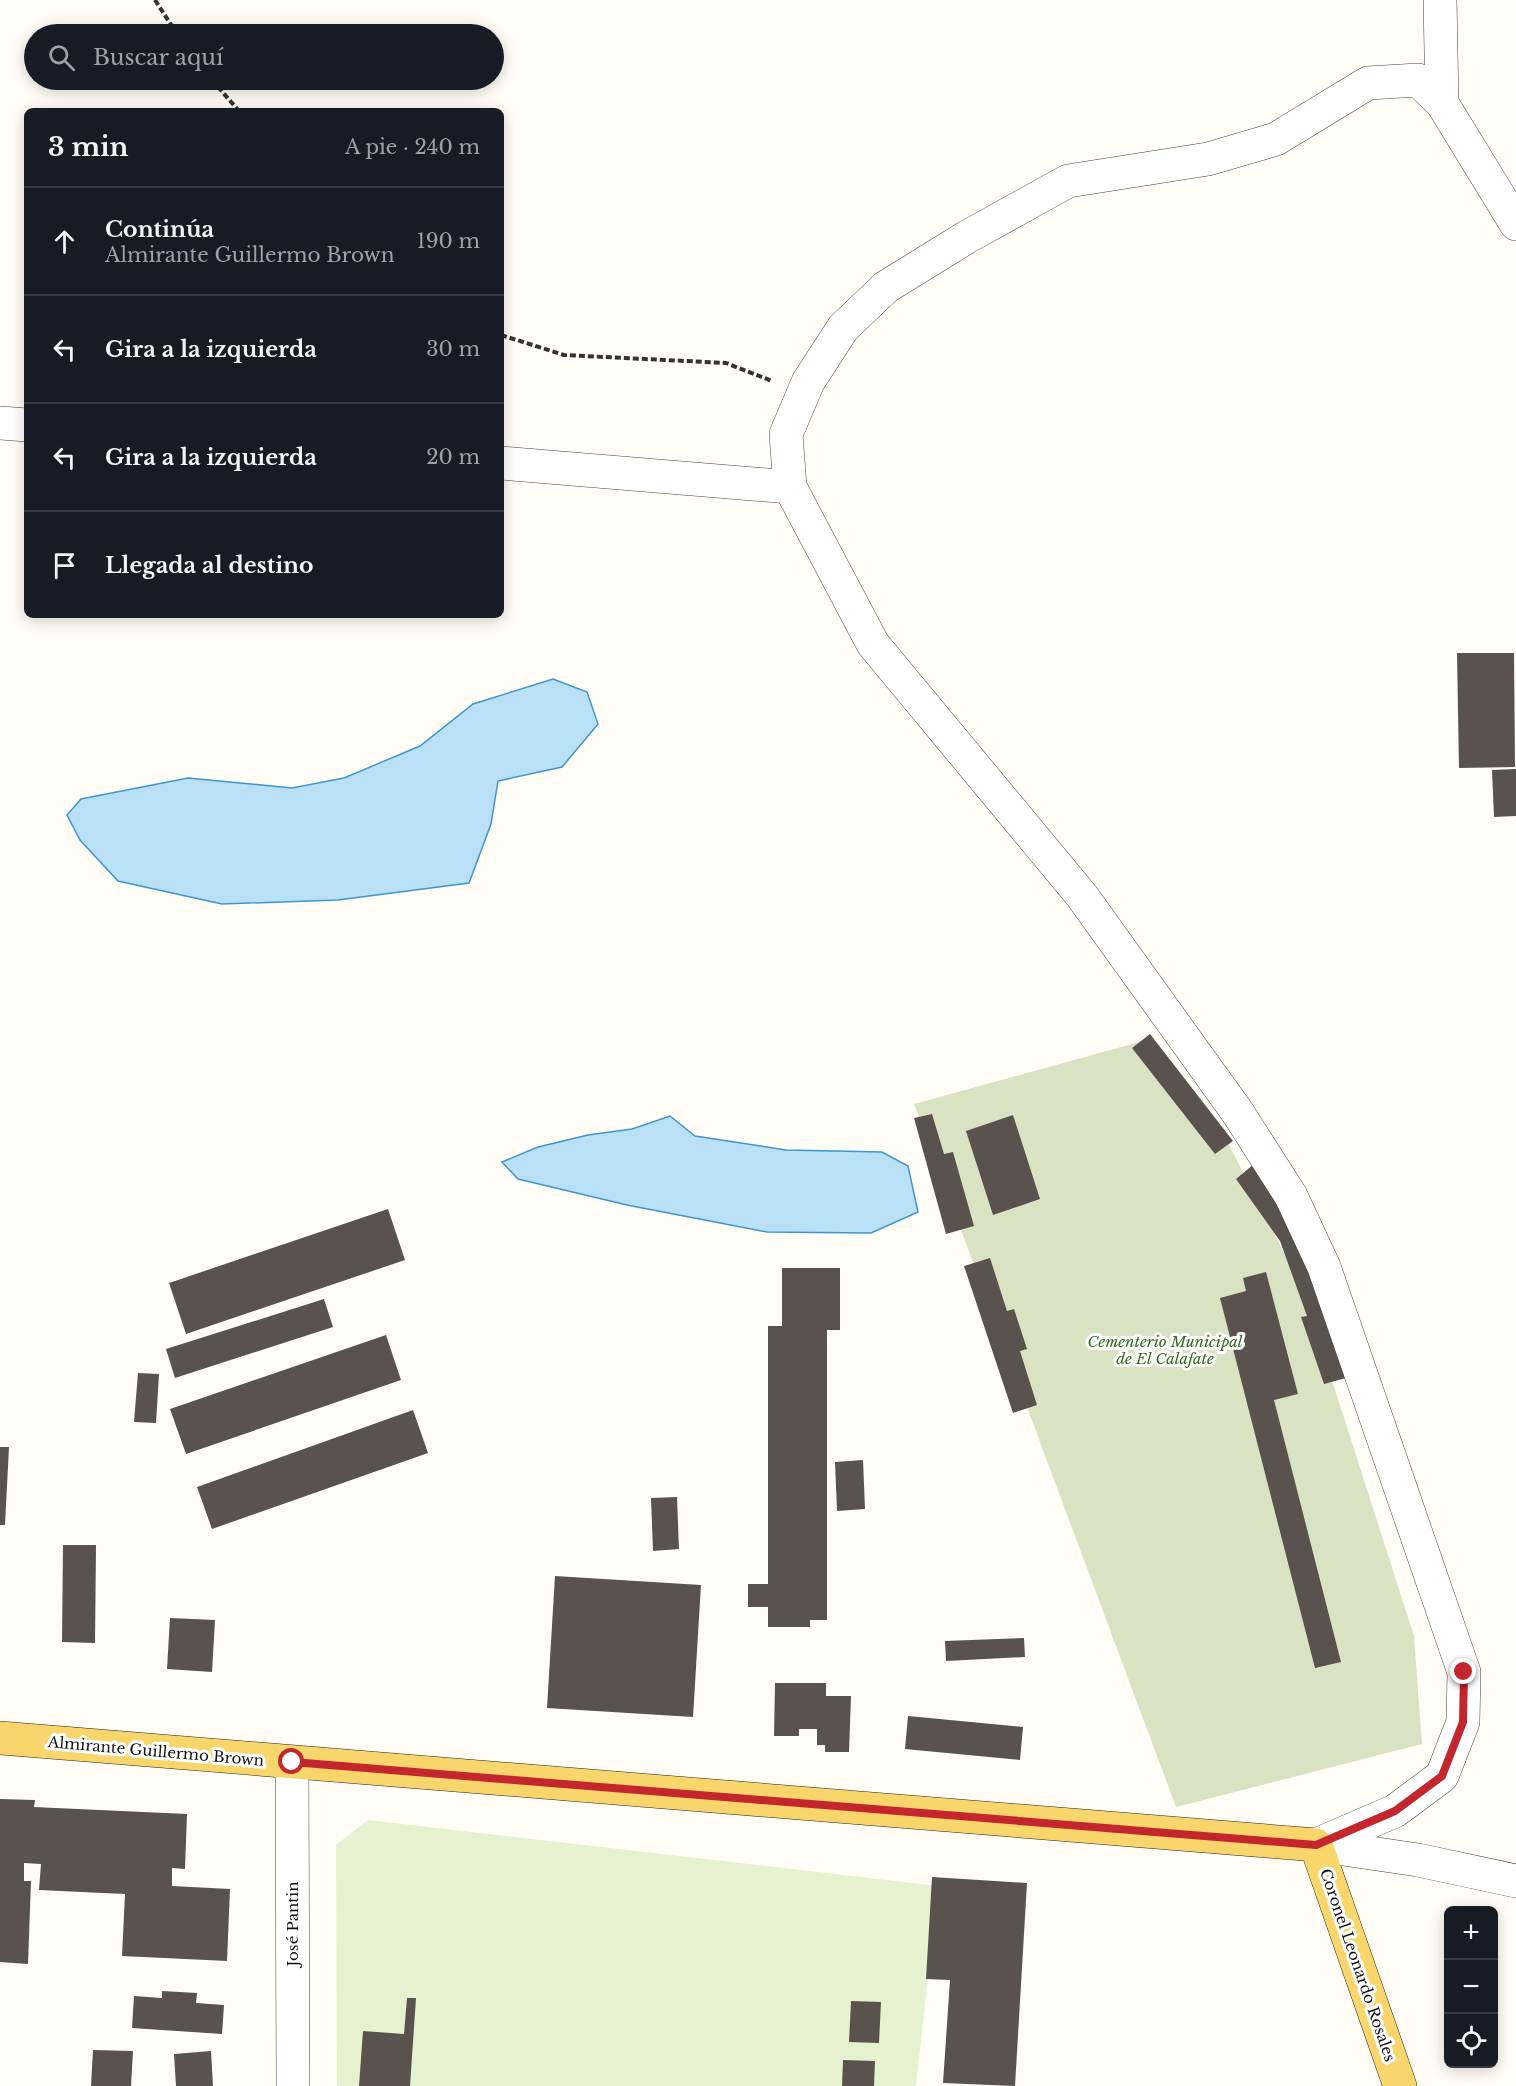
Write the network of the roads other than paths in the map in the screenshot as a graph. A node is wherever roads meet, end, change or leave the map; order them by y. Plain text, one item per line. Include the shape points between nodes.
1 (1440, 0) edge
2 (1442, 102) junction
3 (1516, 224) edge
4 (0, 423) edge
5 (24, 425) edge
6 (504, 464) edge
7 (790, 487) junction
8 (0, 1738) edge
9 (292, 1762) junction
10 (1316, 1845) junction
11 (1516, 1881) edge
12 (293, 2086) edge
13 (1400, 2086) edge

1 - 2 street
2 - 3 street
2 - 7 street via 1418,80 1368,83 1276,139 1208,159 1068,181 967,237 886,287 843,328 803,393 786,434
4 - 5 street
6 - 7 street
7 - 10 street via 873,644 1082,896 1244,1122 1291,1196 1324,1267 1464,1672 1463,1722 1442,1776 1395,1811
8 - 9 main road, Almirante Guillermo Brown
9 - 10 main road, Almirante Guillermo Brown
9 - 12 street, José Pantin
10 - 11 street via 1418,1860
10 - 13 main road, Coronel Leonardo Rosales

